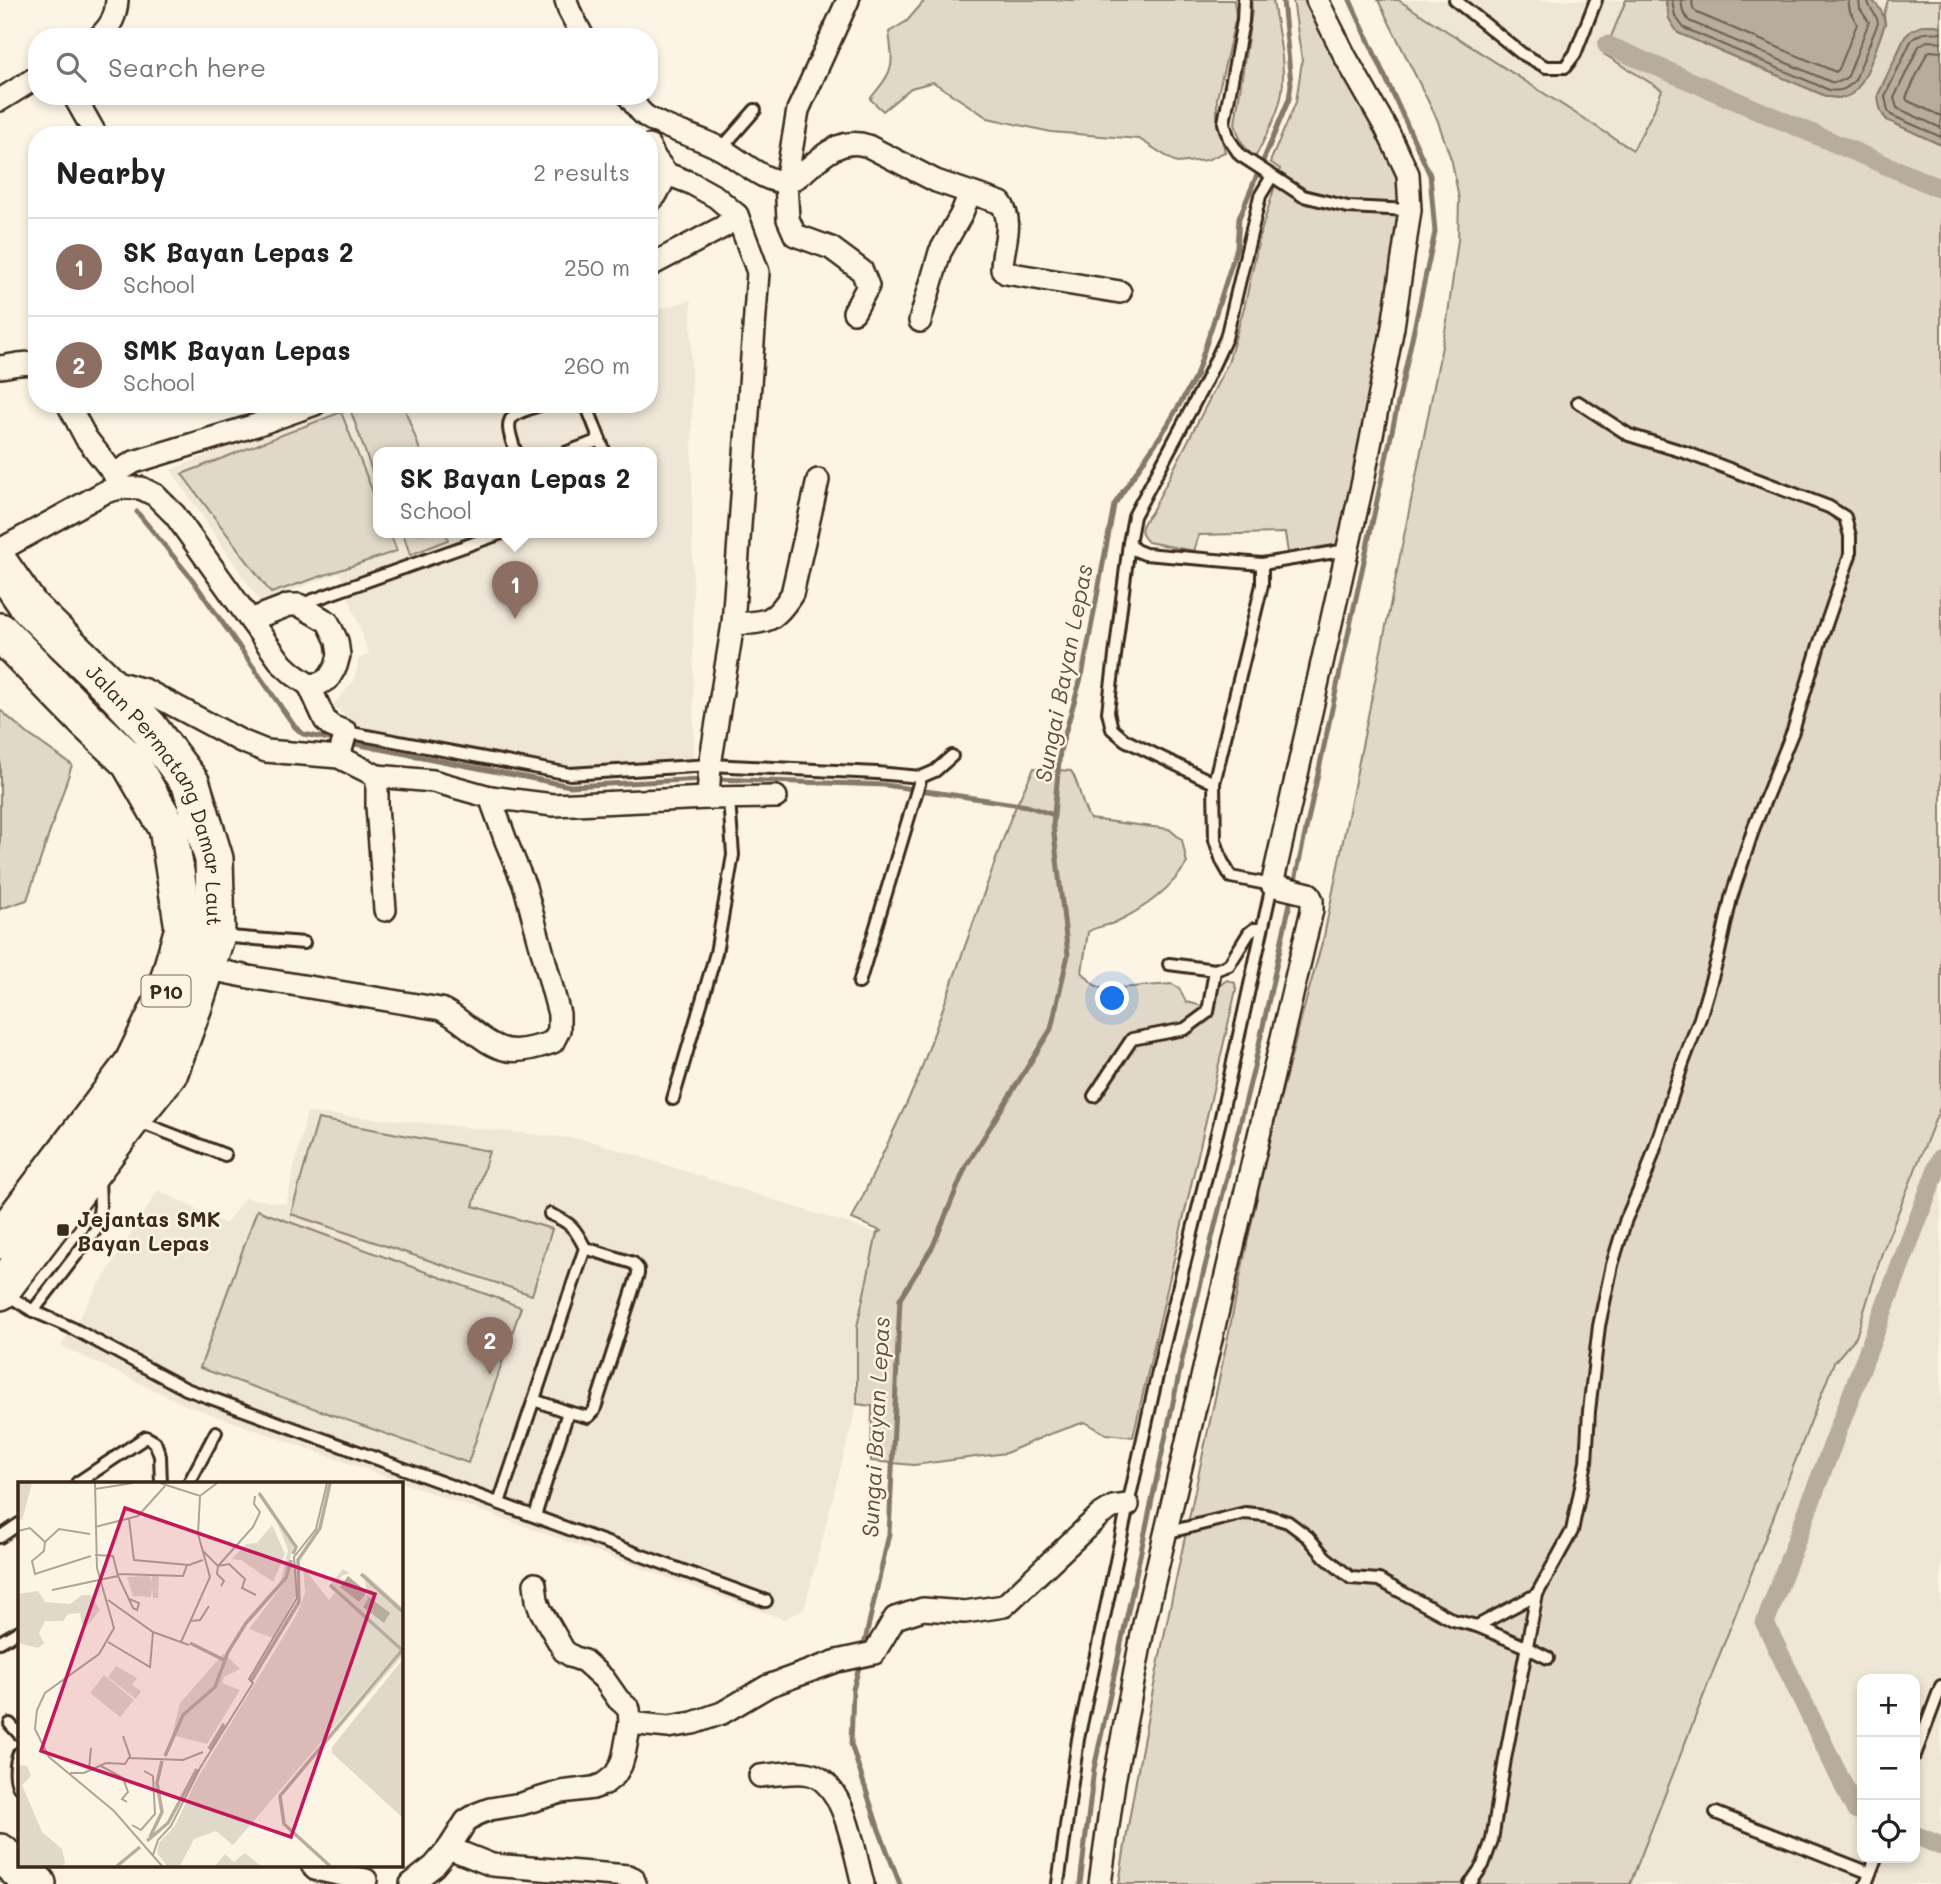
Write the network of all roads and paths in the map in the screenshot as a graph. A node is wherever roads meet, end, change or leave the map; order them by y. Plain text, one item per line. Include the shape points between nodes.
1 (117, 0) edge
2 (566, 0) edge
3 (848, 0) edge
4 (1244, 0) edge
5 (1317, 0) edge
6 (1455, 0) edge
7 (1596, 0) edge
8 (108, 28) edge
9 (578, 28) edge
10 (28, 82) edge
11 (0, 100) edge
12 (79, 105) edge
13 (634, 105) edge
14 (755, 110) dead end
15 (645, 125) edge
16 (91, 126) edge
17 (658, 129) edge
18 (721, 149) junction
19 (658, 162) edge
20 (1267, 172) junction
21 (667, 174) junction
22 (786, 182) junction
23 (658, 191) edge
24 (970, 193) junction
25 (1410, 211) junction
26 (737, 215) junction
27 (658, 261) edge
28 (1120, 292) dead end
29 (854, 312) dead end
30 (920, 321) dead end
31 (28, 363) edge
32 (0, 367) edge
33 (1578, 402) dead end
34 (73, 413) edge
35 (270, 413) edge
36 (517, 413) edge
37 (590, 413) edge
38 (600, 440) junction
39 (514, 447) edge
40 (581, 447) edge
41 (603, 447) edge
42 (818, 480) dead end
43 (117, 481) junction
44 (488, 538) edge
45 (1129, 543) junction
46 (0, 550) edge
47 (1347, 550) junction
48 (1262, 564) junction
49 (0, 565) edge
50 (299, 605) junction
51 (250, 620) junction
52 (733, 624) junction
53 (0, 632) edge
54 (102, 678) junction
55 (309, 685) junction
56 (342, 744) junction
57 (952, 756) dead end
58 (377, 776) junction
59 (919, 783) junction
60 (1214, 783) junction
61 (713, 785) junction
62 (490, 797) junction
63 (776, 797) dead end
64 (1275, 885) junction
65 (385, 910) dead end
66 (1262, 929) junction
67 (304, 943) dead end
68 (211, 952) junction
69 (1169, 964) dead end
70 (1215, 971) junction
71 (859, 983) dead end
72 (1094, 1096) dead end
73 (673, 1100) dead end
74 (131, 1118) junction
75 (225, 1154) dead end
76 (98, 1164) junction
77 (550, 1214) dead end
78 (0, 1240) edge
79 (585, 1248) junction
80 (0, 1291) edge
81 (33, 1311) junction
82 (534, 1401) junction
83 (568, 1412) junction
84 (216, 1432) dead end
85 (78, 1482) edge
86 (161, 1482) edge
87 (191, 1482) edge
88 (499, 1503) junction
89 (1128, 1505) junction
90 (535, 1516) junction
91 (18, 1525) edge
92 (1165, 1533) junction
93 (0, 1537) edge
94 (535, 1584) dead end
95 (1537, 1594) junction
96 (766, 1601) dead end
97 (1477, 1626) junction
98 (18, 1632) edge
99 (0, 1642) edge
100 (1526, 1647) junction
101 (1548, 1658) dead end
102 (1941, 1686) edge
103 (630, 1723) junction
104 (10, 1724) dead end
105 (18, 1733) edge
106 (1920, 1742) edge
107 (18, 1754) edge
108 (760, 1776) dead end
109 (18, 1783) edge
110 (1716, 1813) dead end
111 (449, 1848) junction
112 (19, 1867) edge
113 (314, 1867) edge
114 (365, 1876) edge
115 (550, 1877) edge
116 (1868, 1879) edge
117 (37, 1884) edge
118 (411, 1884) edge
119 (635, 1884) edge
120 (863, 1884) edge
121 (1058, 1884) edge
122 (1100, 1884) edge
123 (1470, 1884) edge

1 - 8 street
2 - 9 street
3 - 22 street via 799,110
4 - 20 lane via 1224,123 1240,155
5 - 25 street via 1408,174
6 - 7 lane via 1521,53 1546,67 1564,67 1575,54
10 - 11 street
12 - 16 street
13 - 15 street
14 - 18 lane
17 - 18 street
18 - 22 street via 757,173
19 - 21 street
20 - 25 lane via 1303,196 1348,207
20 - 45 lane via 1226,338 1134,516
21 - 23 street
21 - 26 street via 716,197
22 - 24 street via 824,154 856,142
22 - 29 street via 788,219 795,235 831,248 862,271 868,286
24 - 28 street via 1001,203 1006,211 1008,233 1002,259 1006,273
24 - 30 street via 940,252
25 - 47 street via 1393,327
26 - 27 street
26 - 52 street via 758,272
31 - 32 street
33 - 95 lane via 1629,435 1829,507 1845,517 1850,555 1793,731 1754,827 1700,1018 1612,1265 1599,1326 1586,1462 1573,1531
34 - 43 street
35 - 43 street via 134,462
36 - 39 lane via 509,422
37 - 38 lane
38 - 40 lane
38 - 41 lane
42 - 52 street via 792,593 772,618
43 - 46 street
43 - 51 street via 141,488 165,504
44 - 50 lane
45 - 48 lane via 1144,554
45 - 60 lane via 1108,712 1112,729 1125,740
47 - 48 lane
47 - 64 street
48 - 60 lane via 1262,585
49 - 54 highway, Jalan Permatang Damar Laut / P10 via 30,608
50 - 51 street
50 - 55 street via 328,622 339,655 329,678
51 - 55 street via 282,664
52 - 61 street
53 - 78 highway, Jalan Permatang Damar Laut / P10 via 130,762 168,828 184,928 163,1002 134,1064
54 - 56 street via 145,690 266,751
54 - 68 highway, Jalan Permatang Damar Laut / P10 via 148,727 191,784 214,859
55 - 56 street
56 - 58 street
56 - 61 lane via 569,774
57 - 59 lane
58 - 62 street via 433,781
58 - 65 street
59 - 61 lane via 877,773
59 - 71 lane
60 - 64 lane via 1215,840 1231,877
61 - 62 street via 553,805
61 - 63 street
61 - 73 lane via 733,855 716,953
62 - 68 street via 525,887 559,1014 553,1042 507,1050 441,1009 248,977
64 - 66 lane
64 - 92 street via 1309,894 1312,910
66 - 70 lane via 1249,933 1229,965
66 - 89 lane
67 - 68 lane
68 - 74 highway, Jalan Permatang Damar Laut / P10 via 169,1072
69 - 70 lane
70 - 72 lane via 1208,1012 1185,1029 1132,1039
74 - 75 lane
74 - 76 highway, Jalan Permatang Damar Laut / P10
76 - 80 highway, Jalan Permatang Damar Laut / P10
76 - 81 lane via 97,1228
77 - 79 lane via 576,1230
79 - 82 lane
79 - 83 lane via 633,1263 638,1274 594,1411 587,1417
80 - 81 lane
81 - 88 lane via 186,1389
82 - 83 lane
82 - 88 lane
83 - 90 lane
84 - 87 lane
85 - 86 lane via 146,1437 155,1442 160,1456
88 - 90 lane
89 - 103 street via 1100,1515 1004,1606 964,1612 923,1609 895,1618 874,1653 768,1686 722,1713 668,1727
89 - 121 lane via 1078,1739
90 - 96 lane
91 - 93 lane
92 - 97 lane via 1245,1513 1265,1515 1288,1522 1351,1578 1379,1580 1453,1620
92 - 122 street via 1114,1782
94 - 103 street via 541,1611 564,1651 604,1679 629,1709
95 - 97 lane
95 - 100 lane
97 - 100 lane
98 - 99 lane
100 - 101 lane
100 - 123 lane via 1492,1840
102 - 106 lane
103 - 111 street via 621,1765 604,1784 477,1814 466,1821
104 - 105 lane
107 - 109 lane
108 - 120 street via 807,1773 828,1785 843,1811
110 - 116 lane
111 - 115 street via 492,1865
111 - 118 street
112 - 117 highway
113 - 114 street
115 - 119 street via 628,1876

